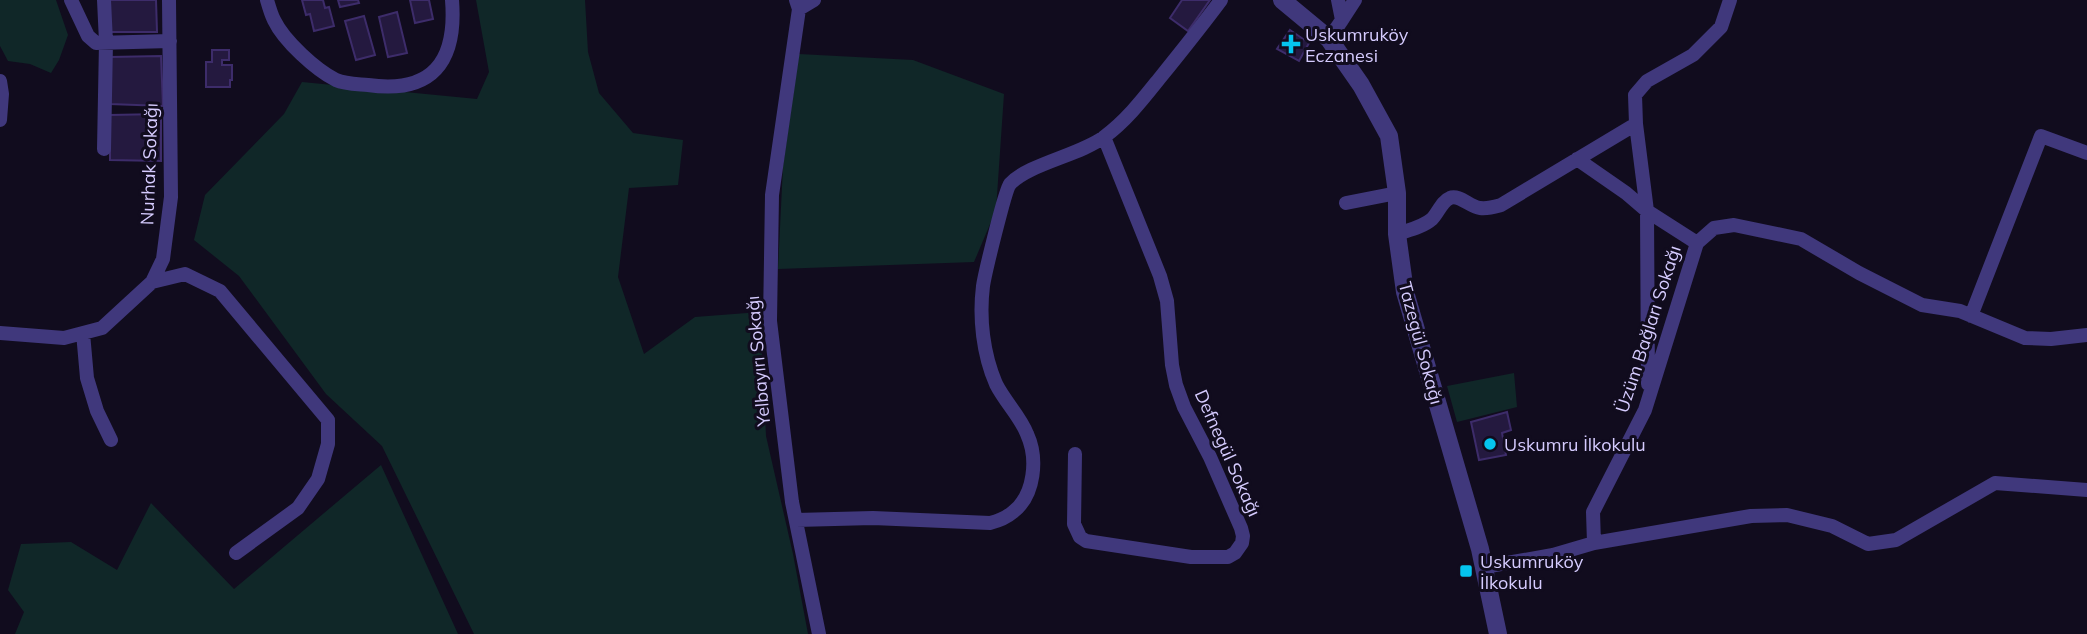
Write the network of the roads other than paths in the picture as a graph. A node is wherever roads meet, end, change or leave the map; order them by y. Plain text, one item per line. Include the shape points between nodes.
1 (71, 0) edge
2 (104, 0) edge
3 (169, 0) edge
4 (267, 0) edge
5 (452, 0) edge
6 (814, 0) edge
7 (1222, 0) edge
8 (1282, 0) edge
9 (1338, 0) edge
10 (1355, 0) edge
11 (1730, 0) edge
12 (798, 5) edge
13 (1342, 20) junction
14 (1329, 39) junction
15 (170, 41) junction
16 (106, 42) junction
17 (0, 81) edge
18 (0, 120) edge
19 (1636, 124) junction
20 (1104, 137) junction
21 (104, 149) dead end
22 (2087, 153) edge
23 (1577, 159) junction
24 (1397, 192) junction
25 (1346, 203) dead end
26 (1647, 211) junction
27 (1397, 234) junction
28 (1697, 243) junction
29 (152, 282) junction
30 (1972, 316) junction
31 (0, 333) edge
32 (83, 333) junction
33 (2087, 335) edge
34 (1648, 399) junction
35 (111, 440) dead end
36 (1075, 454) dead end
37 (2087, 490) edge
38 (796, 520) junction
39 (1594, 543) junction
40 (236, 553) dead end
41 (1484, 567) junction
42 (819, 634) edge
43 (1498, 634) edge

1 - 16 street via 88,36 96,43
2 - 16 street
3 - 15 street, Nurhak Sokağı
4 - 5 street via 275,23 313,65 339,82 389,88 422,80 443,62 452,38
6 - 12 street
7 - 20 street via 1135,108
8 - 14 street, Tazegül Sokağı
9 - 13 street
10 - 13 street
11 - 19 street via 1721,27 1693,55 1647,80 1635,95
12 - 38 street, Yelbayırı Sokağı via 772,195 770,321
13 - 14 street
14 - 24 street, Tazegül Sokağı via 1389,136
15 - 16 street
15 - 29 street, Nurhak Sokağı via 171,197 163,259
16 - 21 street
17 - 18 street
19 - 23 street
19 - 26 street
20 - 36 street, Defnegül Sokağı via 1160,276 1176,385 1241,528 1239,548 1228,557 1191,557 1086,541 1074,524
20 - 38 street via 1021,174 1008,186 984,282 982,326 990,366 1026,431 1033,456 1023,501 1014,512 989,523
22 - 30 street via 2040,136
23 - 26 street
23 - 27 street via 1501,205 1478,208 1451,197 1420,227
24 - 25 street
24 - 27 street, Tazegül Sokağı
26 - 28 street
26 - 34 street
27 - 41 street, Tazegül Sokağı via 1405,292
28 - 30 street, Üzüm Bağları Sokağı via 1714,228 1734,225 1801,239 1922,305
28 - 34 street, Üzüm Bağları Sokağı
29 - 32 street, Nurhak Sokağı via 102,328
29 - 40 street via 185,274 220,291 328,420 328,444 318,479 298,508
30 - 33 street, Üzüm Bağları Sokağı via 2025,338
31 - 32 street, Nurhak Sokağı via 64,338
32 - 35 street via 87,379
34 - 39 street, Üzüm Bağları Sokağı via 1593,512
37 - 39 street via 1994,483 1896,540 1868,544 1832,526 1787,515 1751,516
38 - 42 street, Yelbayırı Sokağı
39 - 41 street
41 - 43 street, Tazegül Sokağı

